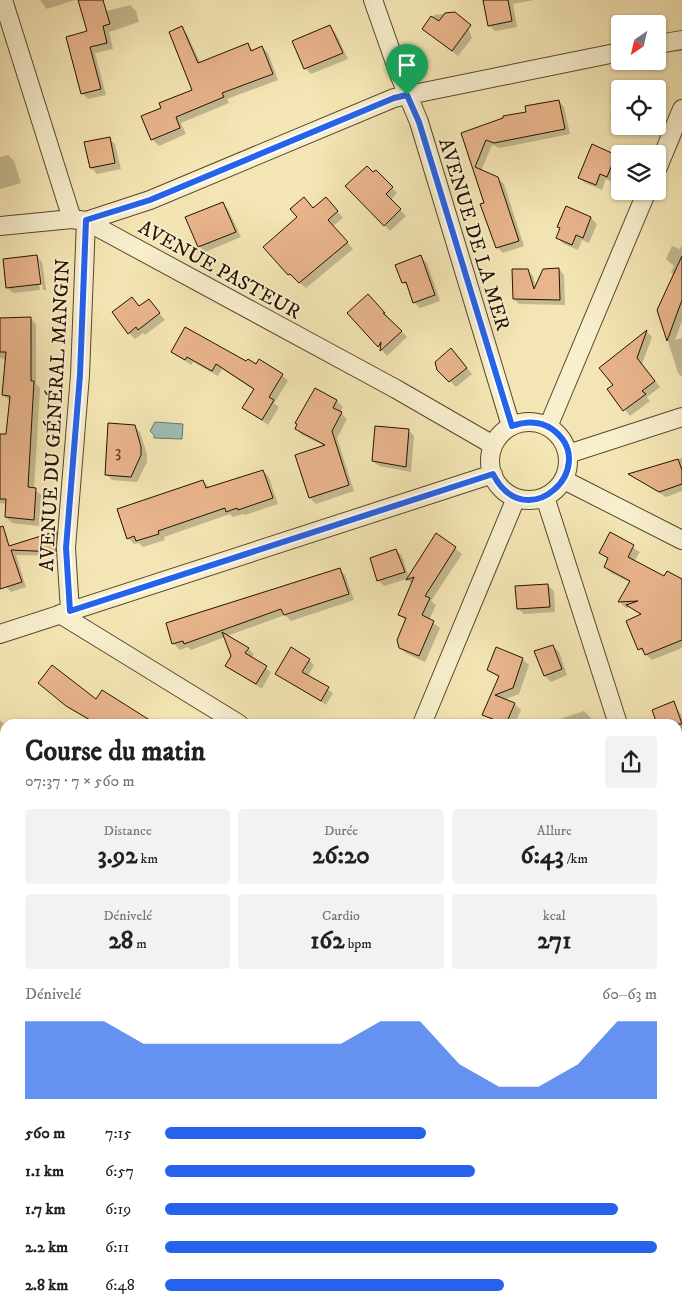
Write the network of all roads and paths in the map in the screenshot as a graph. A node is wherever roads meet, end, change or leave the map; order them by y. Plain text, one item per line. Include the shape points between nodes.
1 (3, 0) edge
2 (373, 0) edge
3 (682, 40) edge
4 (666, 43) edge
5 (611, 54) edge
6 (407, 95) junction
7 (682, 108) edge
8 (666, 147) edge
9 (643, 200) edge
10 (79, 220) junction
11 (0, 226) edge
12 (682, 417) edge
13 (512, 426) junction
14 (548, 427) junction
15 (493, 445) junction
16 (568, 454) junction
17 (493, 474) junction
18 (564, 480) junction
19 (545, 497) junction
20 (516, 498) junction
21 (682, 540) edge
22 (65, 613) junction
23 (0, 634) edge
24 (231, 719) edge
25 (424, 719) edge
26 (616, 719) edge

1 - 10 street
2 - 6 street, AVENUE DE LA MER
3 - 4 street
5 - 6 street
6 - 10 street via 150,200
6 - 13 street, AVENUE DE LA MER via 419,122
7 - 8 street
9 - 14 street
10 - 11 street
10 - 15 street, AVENUE PASTEUR via 396,389
10 - 22 street, AVENUE DU GÉNÉRAL MANGIN via 80,375 66,548
12 - 16 street
13 - 14 street via 530,422
13 - 15 street
14 - 16 street via 558,434
15 - 17 street
16 - 18 street
17 - 20 street via 498,484
17 - 22 street
18 - 19 street
18 - 21 street
19 - 20 street
19 - 26 street
20 - 25 street
22 - 23 street
22 - 24 street

